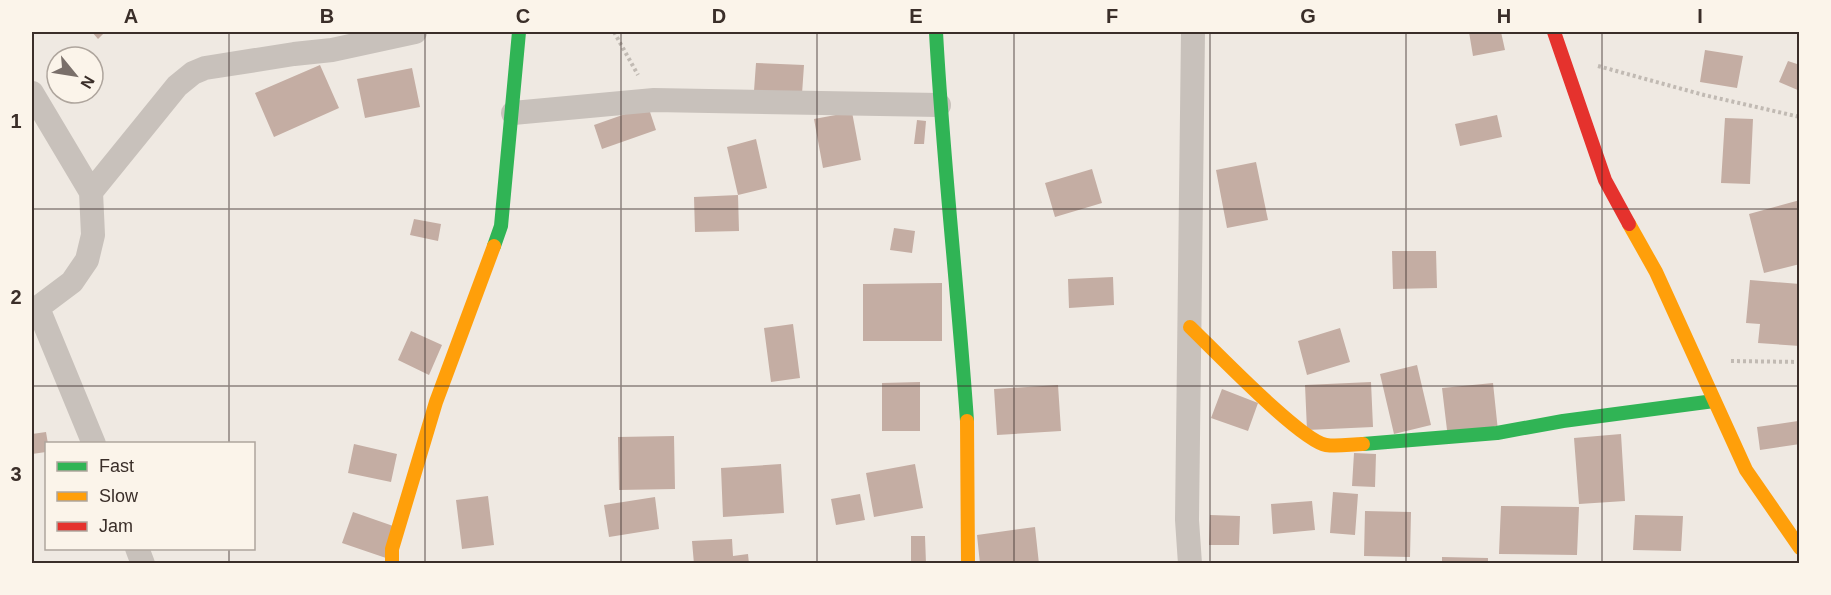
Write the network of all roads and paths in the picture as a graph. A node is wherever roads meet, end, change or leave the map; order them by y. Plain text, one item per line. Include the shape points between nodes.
1 (415, 32) edge
2 (519, 32) edge
3 (614, 32) edge
4 (936, 32) edge
5 (1194, 32) edge
6 (1554, 32) edge
7 (1562, 57) junction
8 (32, 93) edge
9 (654, 100) junction
10 (939, 105) junction
11 (513, 113) junction
12 (1800, 117) edge
13 (91, 192) junction
14 (35, 310) edge
15 (1190, 327) junction
16 (1696, 361) junction
17 (1800, 362) edge
18 (1714, 401) junction
19 (93, 442) edge
20 (1800, 548) edge
21 (137, 550) edge
22 (143, 564) edge
23 (392, 564) edge
24 (968, 564) edge
25 (1190, 564) edge

1 - 13 street via 193,73 177,86
2 - 11 street
3 - 9 path
4 - 10 street
5 - 15 street
6 - 7 street
7 - 12 path
7 - 16 street via 1605,180 1656,272
8 - 13 street
9 - 10 street
9 - 11 street
10 - 24 street via 968,429
11 - 23 street via 501,226 436,402
13 - 14 street via 93,235 87,260 72,282
14 - 19 street
15 - 18 street via 1303,433 1326,445 1497,433
15 - 25 street
16 - 17 path
16 - 18 street
18 - 20 street via 1746,470
21 - 22 street

